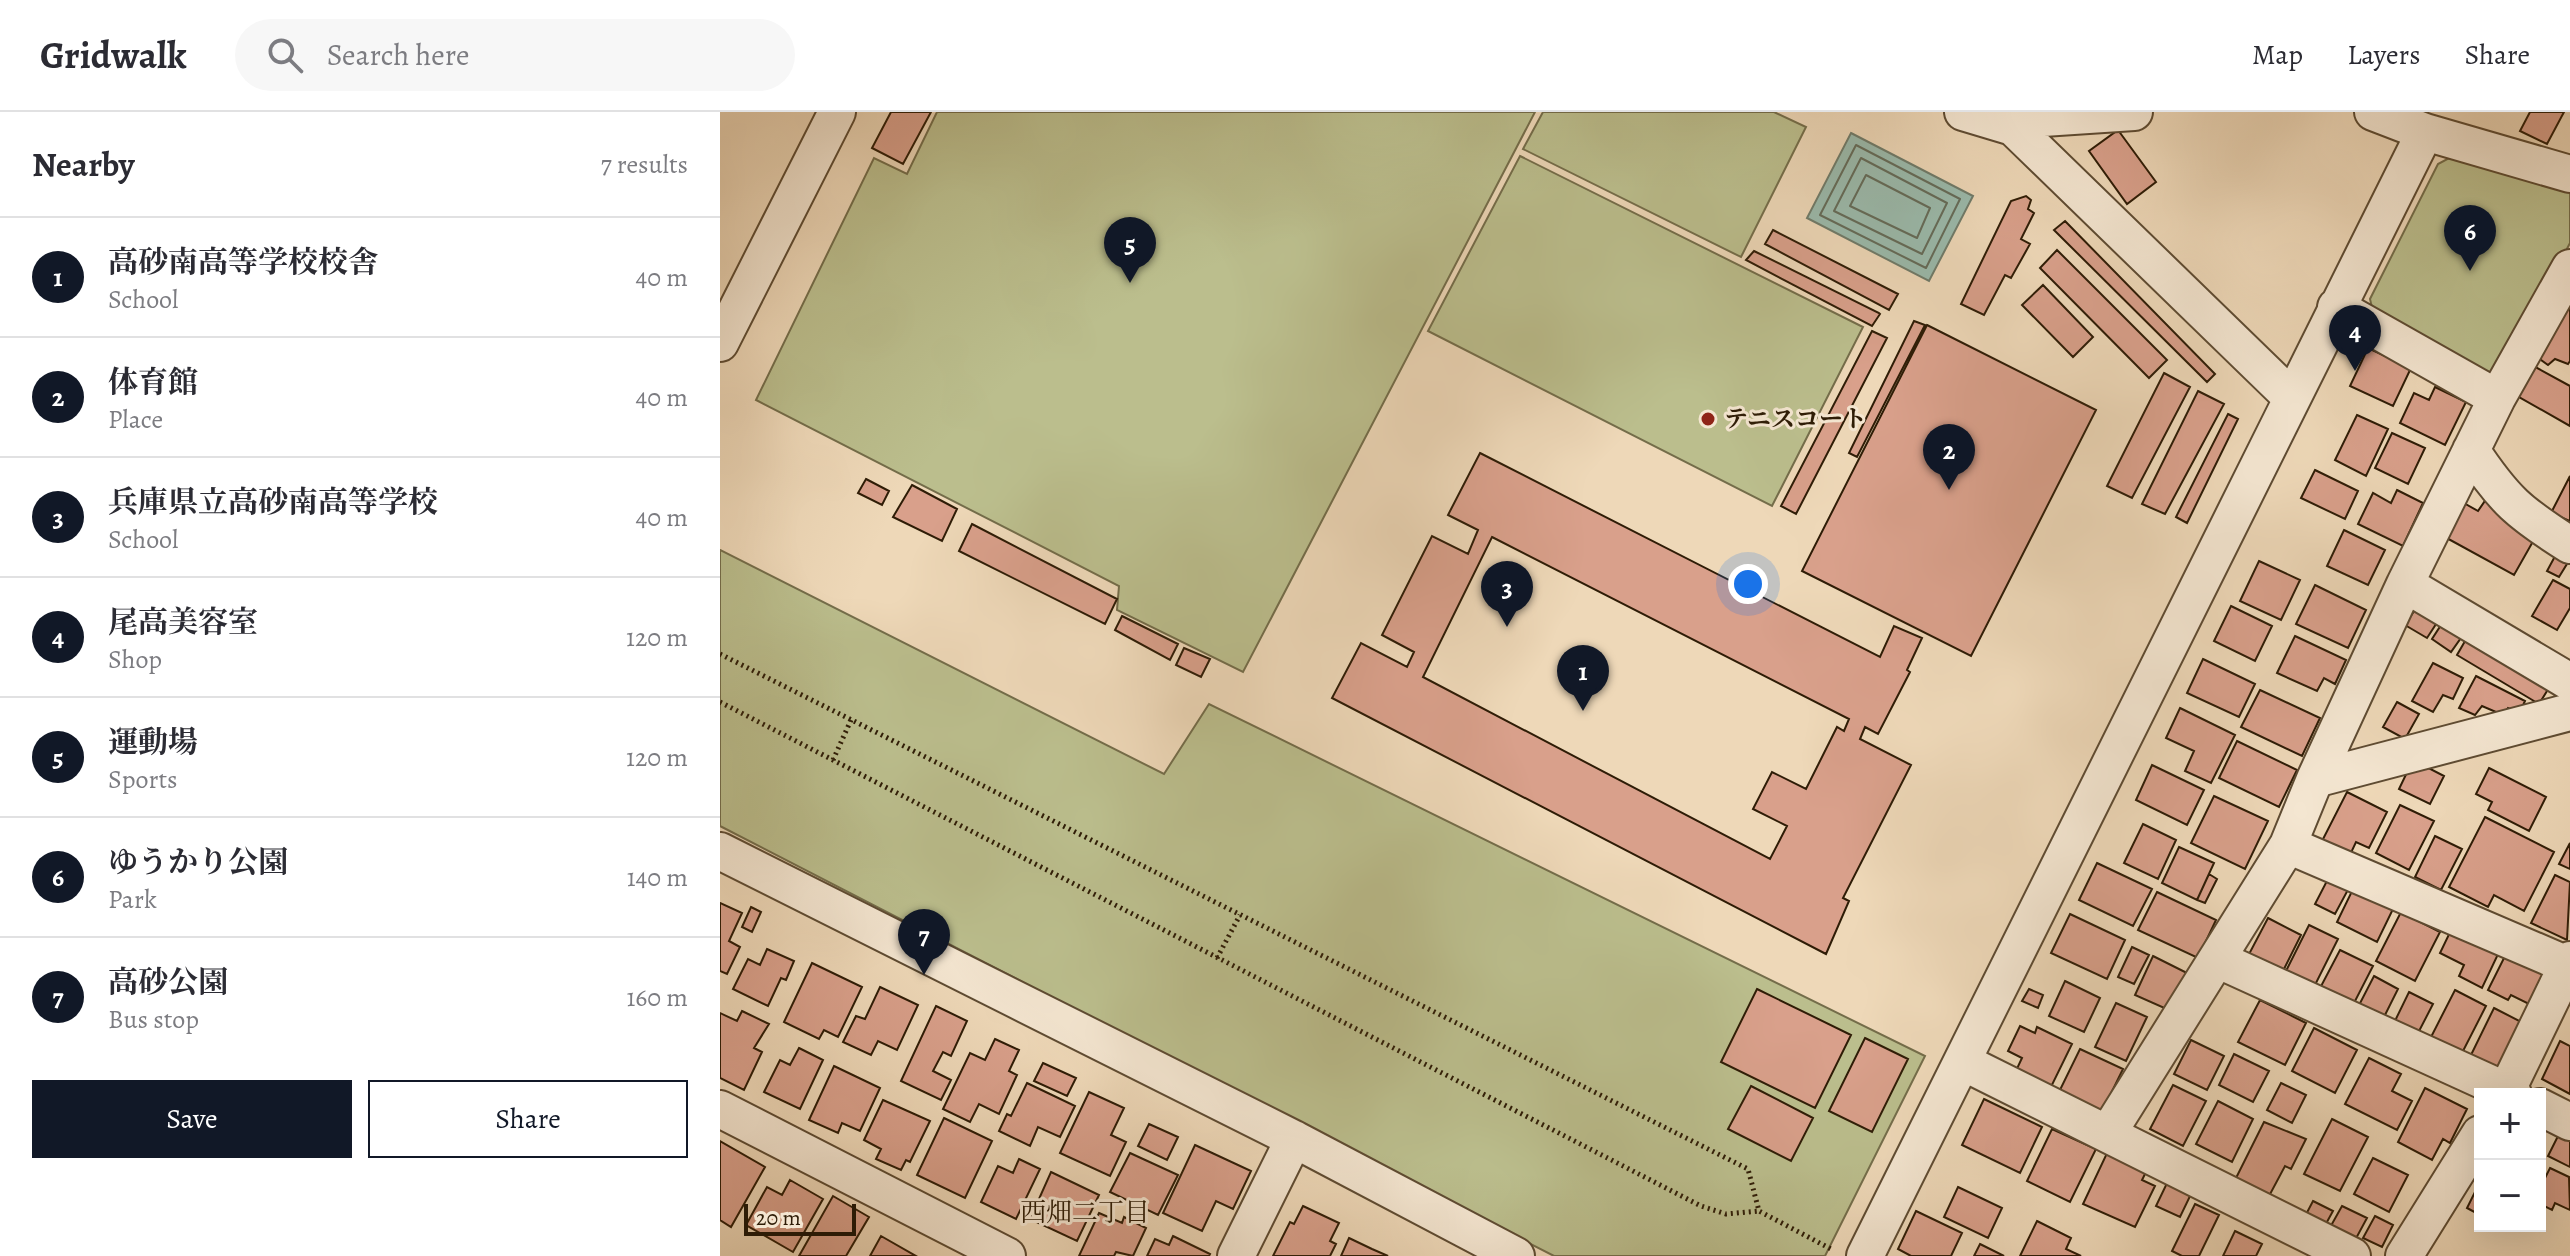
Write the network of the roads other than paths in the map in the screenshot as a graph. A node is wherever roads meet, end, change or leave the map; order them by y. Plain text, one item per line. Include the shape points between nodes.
1 (837, 112) edge
2 (1963, 112) edge
3 (2134, 112) edge
4 (2373, 112) edge
5 (2013, 127) junction
6 (2425, 132) junction
7 (2570, 174) edge
8 (2570, 268) edge
9 (732, 291) edge
10 (2336, 307) junction
11 (720, 343) edge
12 (2291, 397) junction
13 (2497, 398) junction
14 (2471, 450) junction
15 (2570, 545) edge
16 (2405, 584) junction
17 (2570, 682) edge
18 (2570, 712) edge
19 (2315, 779) junction
20 (2288, 845) junction
21 (720, 851) edge
22 (2219, 960) junction
23 (2569, 963) edge
24 (1963, 1062) junction
25 (2497, 1088) edge
26 (2510, 1088) edge
27 (720, 1109) edge
28 (2546, 1110) edge
29 (2570, 1122) edge
30 (2108, 1133) junction
31 (1294, 1139) junction
32 (2474, 1144) edge
33 (1850, 1254) edge
34 (1007, 1256) edge
35 (1236, 1256) edge
36 (1516, 1256) edge
37 (2352, 1256) edge
38 (2404, 1256) edge

1 - 9 street
2 - 5 street
3 - 5 street via 2043,118
4 - 6 street
5 - 12 street
6 - 7 street
6 - 10 street
8 - 13 street
9 - 11 street
10 - 12 street
10 - 13 street
12 - 24 street
13 - 14 street
14 - 15 street via 2501,495
14 - 16 street
16 - 17 street
16 - 19 street
18 - 19 street
19 - 20 street
20 - 22 street
20 - 23 street
21 - 31 street
22 - 25 street
22 - 30 street
23 - 26 street
24 - 30 street
24 - 33 street
27 - 34 street
28 - 29 street
30 - 37 street
31 - 35 street
31 - 36 street
32 - 38 street

